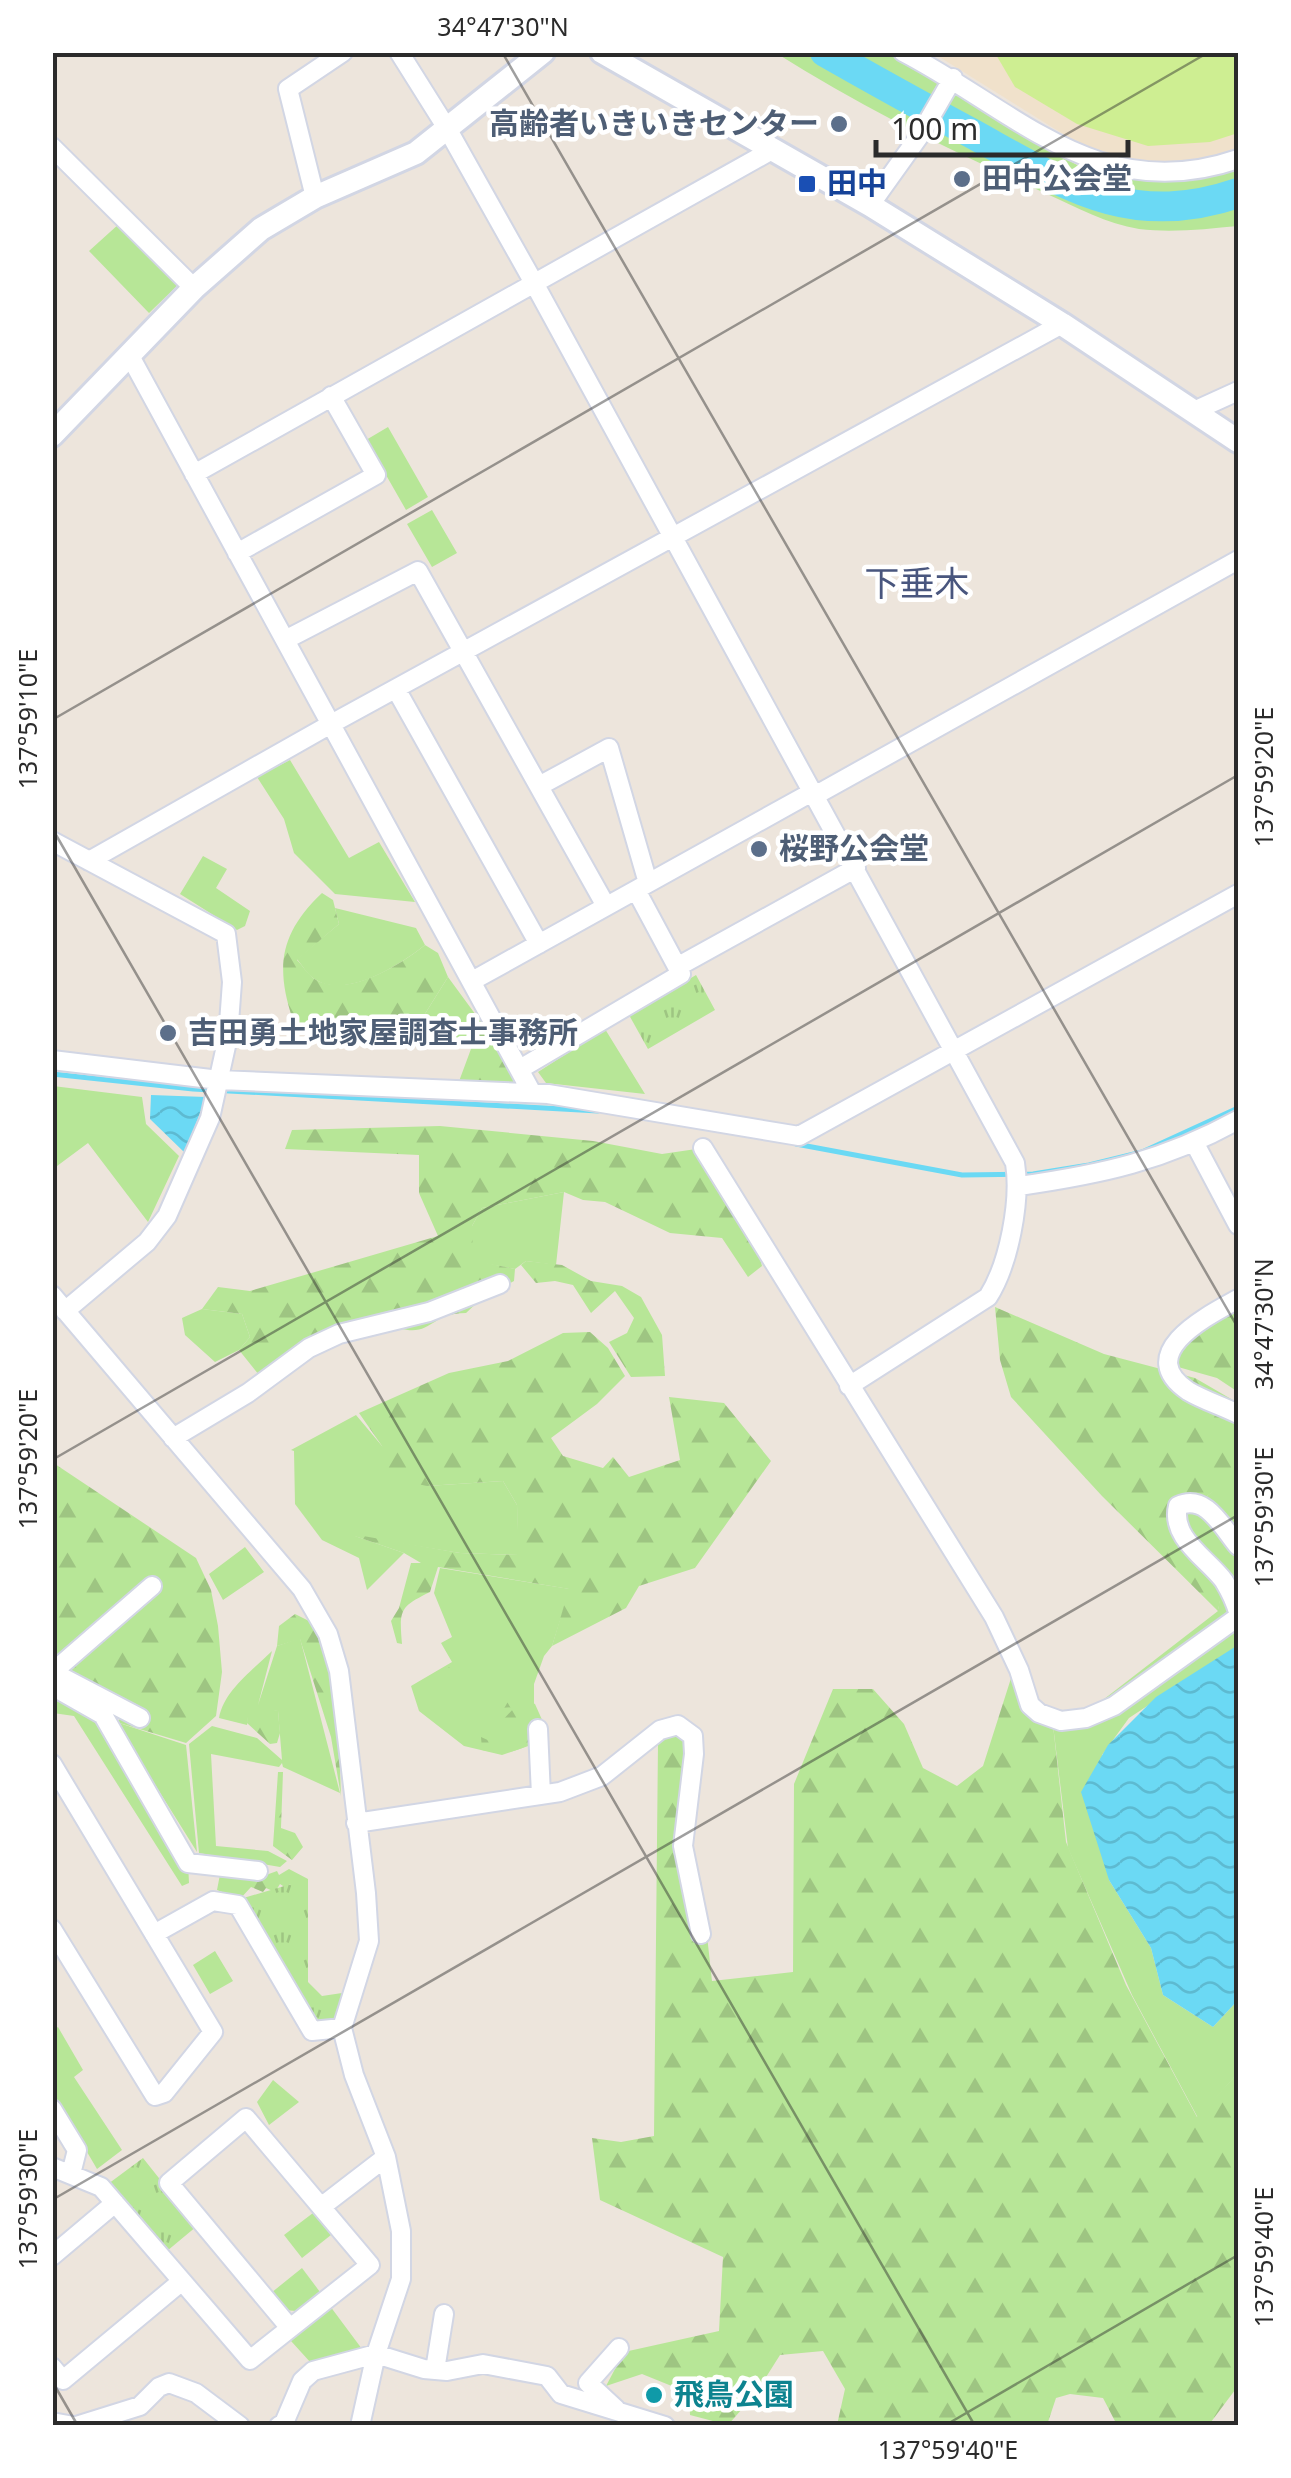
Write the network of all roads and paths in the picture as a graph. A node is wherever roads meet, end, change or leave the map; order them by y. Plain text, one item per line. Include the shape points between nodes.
1 (343, 52) edge
2 (400, 52) edge
3 (543, 52) edge
4 (602, 52) edge
5 (903, 52) edge
6 (950, 84) junction
7 (448, 130) junction
8 (52, 147) edge
9 (772, 150) junction
10 (1238, 159) edge
11 (315, 198) junction
12 (870, 204) junction
13 (534, 283) junction
14 (194, 288) junction
15 (1062, 324) junction
16 (130, 356) junction
17 (1238, 392) edge
18 (331, 396) junction
19 (1194, 412) junction
20 (52, 435) edge
21 (1238, 441) edge
22 (194, 474) junction
23 (674, 538) junction
24 (238, 553) junction
25 (1238, 560) edge
26 (285, 640) junction
27 (463, 652) junction
28 (396, 689) junction
29 (331, 724) junction
30 (539, 786) junction
31 (815, 793) junction
32 (54, 846) edge
33 (89, 861) junction
34 (856, 868) junction
35 (642, 887) junction
36 (1238, 894) edge
37 (606, 906) junction
38 (539, 944) junction
39 (678, 968) junction
40 (472, 981) junction
41 (956, 1049) junction
42 (52, 1060) edge
43 (520, 1069) junction
44 (217, 1088) junction
45 (532, 1094) junction
46 (1238, 1120) edge
47 (1194, 1142) junction
48 (704, 1148) dead end
49 (1019, 1186) junction
50 (1238, 1225) edge
51 (500, 1284) dead end
52 (1238, 1299) edge
53 (57, 1306) edge
54 (849, 1386) junction
55 (1238, 1414) edge
56 (173, 1438) junction
57 (1238, 1546) edge
58 (152, 1586) dead end
59 (1238, 1614) edge
60 (53, 1676) edge
61 (140, 1718) dead end
62 (636, 1722) dead end
63 (538, 1728) dead end
64 (655, 1729) junction
65 (52, 1764) edge
66 (542, 1795) junction
67 (356, 1823) junction
68 (218, 1866) junction
69 (258, 1870) dead end
70 (213, 1901) junction
71 (52, 1929) edge
72 (154, 1934) junction
73 (701, 1934) dead end
74 (342, 2028) junction
75 (52, 2109) edge
76 (386, 2157) junction
77 (52, 2166) edge
78 (71, 2174) junction
79 (115, 2203) junction
80 (321, 2207) junction
81 (52, 2256) edge
82 (182, 2281) junction
83 (444, 2314) dead end
84 (290, 2328) junction
85 (618, 2348) dead end
86 (376, 2354) junction
87 (52, 2368) edge
88 (435, 2370) junction
89 (618, 2412) junction
90 (52, 2422) edge
91 (75, 2426) edge
92 (240, 2426) edge
93 (280, 2426) edge
94 (360, 2426) edge
95 (665, 2426) edge

1 - 11 street via 288,88
2 - 7 street
3 - 7 street
4 - 9 street
5 - 6 street
6 - 10 street via 1109,166 1176,173
6 - 12 street
7 - 11 street via 406,159
7 - 13 street
8 - 14 street
9 - 12 street
9 - 13 street
11 - 14 street via 262,228
12 - 15 street
13 - 18 street
13 - 23 street
14 - 16 street
15 - 19 street
15 - 23 street
16 - 20 street
16 - 22 street
17 - 19 street
18 - 22 street
18 - 24 street via 376,475
19 - 21 street
22 - 24 street
23 - 27 street
23 - 31 street
24 - 26 street
25 - 31 street
26 - 27 street via 418,570
26 - 29 street
27 - 28 street
27 - 30 street
28 - 29 street
28 - 38 street
29 - 33 street
29 - 40 street
30 - 35 street via 609,748
30 - 37 street
31 - 34 street
31 - 35 street
32 - 33 street
33 - 44 street via 226,934 232,982
34 - 39 street
34 - 41 street
35 - 37 street
35 - 39 street
36 - 41 street
37 - 38 street
38 - 40 street
39 - 43 street via 681,974
40 - 43 street
41 - 45 street via 799,1136
41 - 49 street via 1015,1164
42 - 44 street
43 - 45 street
44 - 45 street
44 - 53 street via 166,1216 147,1242
46 - 47 street
47 - 49 street via 1100,1174
47 - 50 street
48 - 54 street
49 - 54 street via 1001,1277 988,1297
51 - 56 street via 309,1348
52 - 55 street via 1192,1325 1174,1342 1168,1362 1190,1392
53 - 56 street
54 - 59 street via 997,1623 1039,1713 1061,1721 1114,1706
56 - 67 street via 302,1589 328,1634 339,1671
57 - 59 street via 1202,1503 1178,1506 1176,1520 1188,1542 1223,1580
58 - 60 street
60 - 61 street
60 - 68 street via 103,1715 188,1862
62 - 64 street
63 - 66 street
64 - 66 street via 560,1792
64 - 73 street via 678,1725 693,1736 684,1846
65 - 72 street
66 - 67 street
67 - 74 street via 369,1941
68 - 69 street
68 - 70 street
70 - 72 street
70 - 74 street via 238,1904 312,2031
71 - 72 street via 155,2096 213,2032
74 - 76 street
75 - 78 street via 76,2150
76 - 80 street
76 - 86 street via 401,2232 401,2279
77 - 78 street
78 - 79 street via 102,2187
79 - 81 street
79 - 82 street
80 - 84 street via 370,2264
80 - 84 street via 246,2118 168,2182
82 - 84 street via 250,2360
82 - 87 street via 63,2380
83 - 88 street
85 - 89 street via 588,2383
86 - 88 street
86 - 93 street via 313,2371
86 - 94 street
88 - 89 street via 482,2364 547,2376 561,2394
89 - 95 street
90 - 91 street
91 - 92 street via 140,2406 168,2384 196,2392

